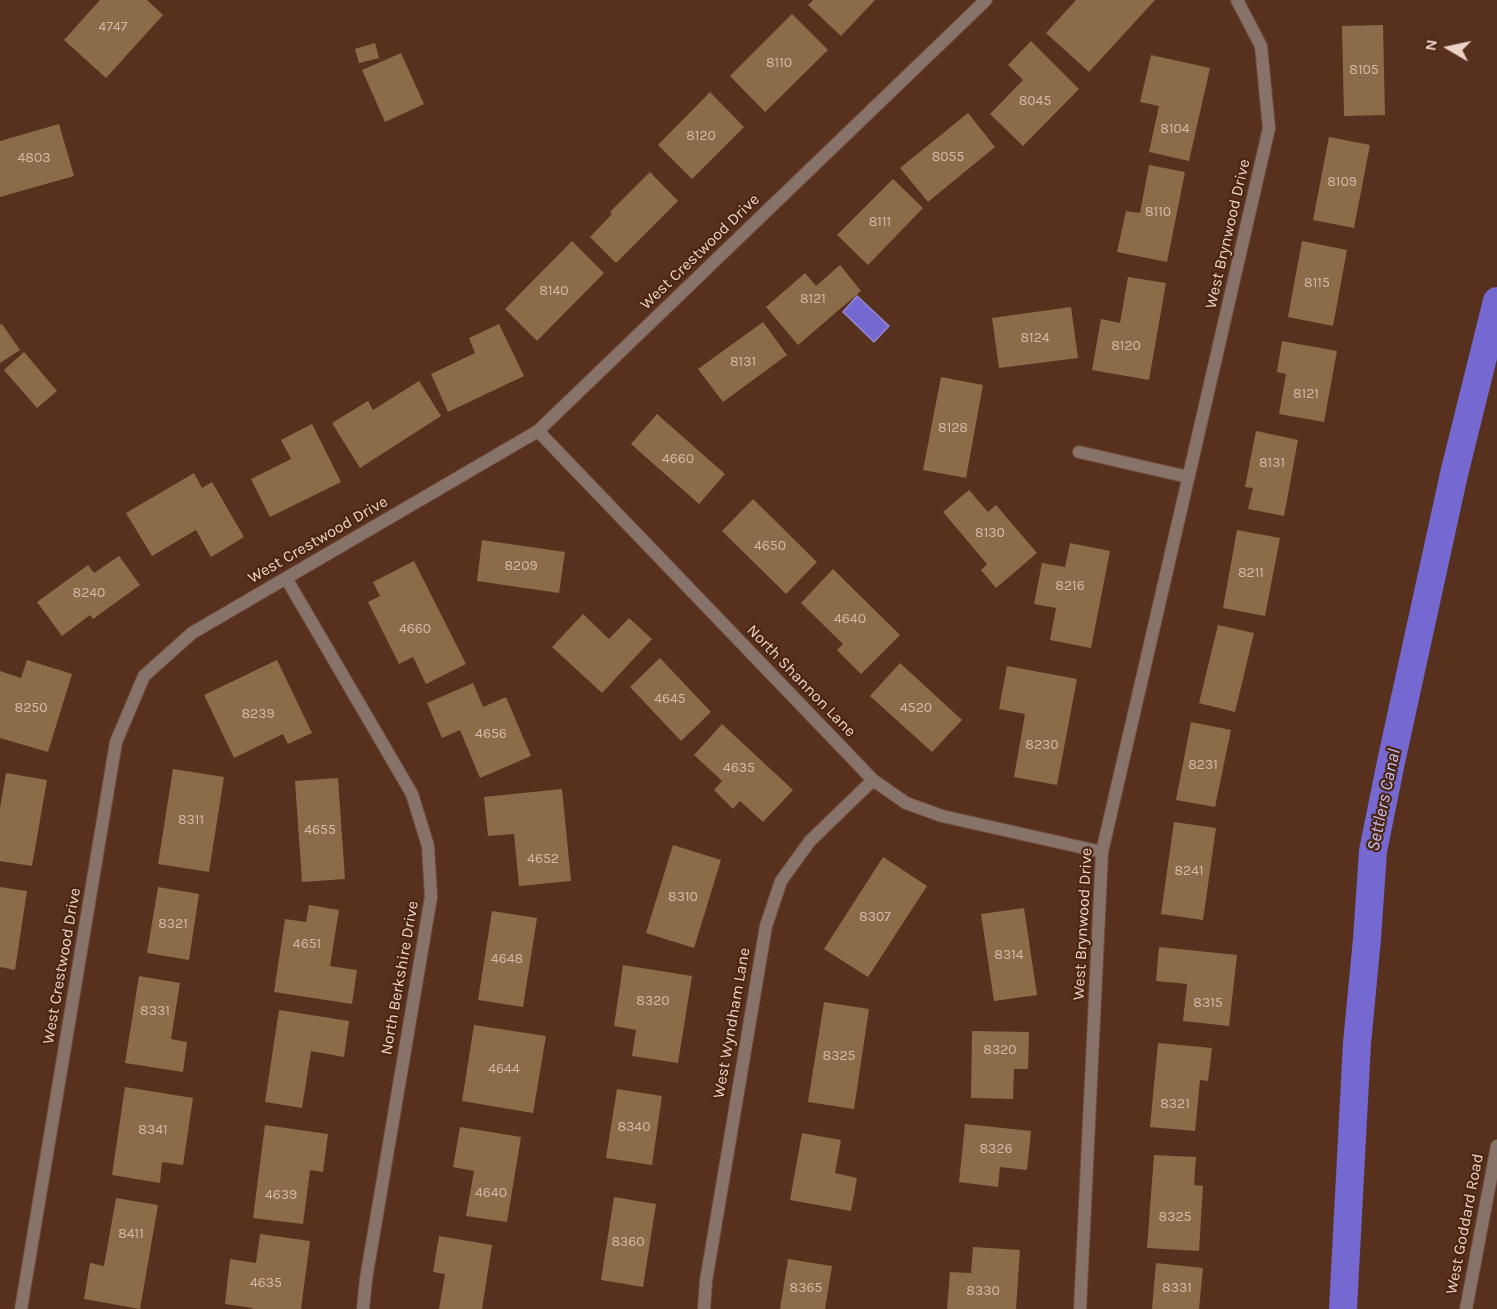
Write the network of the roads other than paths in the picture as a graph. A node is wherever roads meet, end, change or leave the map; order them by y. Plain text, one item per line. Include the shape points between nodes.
1 (986, 0) edge
2 (1237, 0) edge
3 (538, 431) junction
4 (1079, 452) dead end
5 (1188, 477) junction
6 (286, 578) junction
7 (873, 780) junction
8 (1101, 852) junction
9 (1497, 1146) edge
10 (21, 1309) edge
11 (363, 1309) edge
12 (704, 1309) edge
13 (1080, 1309) edge
14 (1466, 1309) edge

1 - 3 street, West Crestwood Drive
2 - 5 street, West Brynwood Drive via 1261,46 1269,128
3 - 6 street, West Crestwood Drive
3 - 7 street, North Shannon Lane
4 - 5 street
5 - 8 street, West Brynwood Drive
6 - 10 street, West Crestwood Drive via 192,633 144,676 116,742
6 - 11 street, North Berkshire Drive via 412,794 428,846 430,897
7 - 8 street, North Shannon Lane via 906,803 942,816
7 - 12 street, West Wyndham Lane via 810,841 781,881 766,926
8 - 13 street, West Brynwood Drive
9 - 14 street, West Goddard Road

